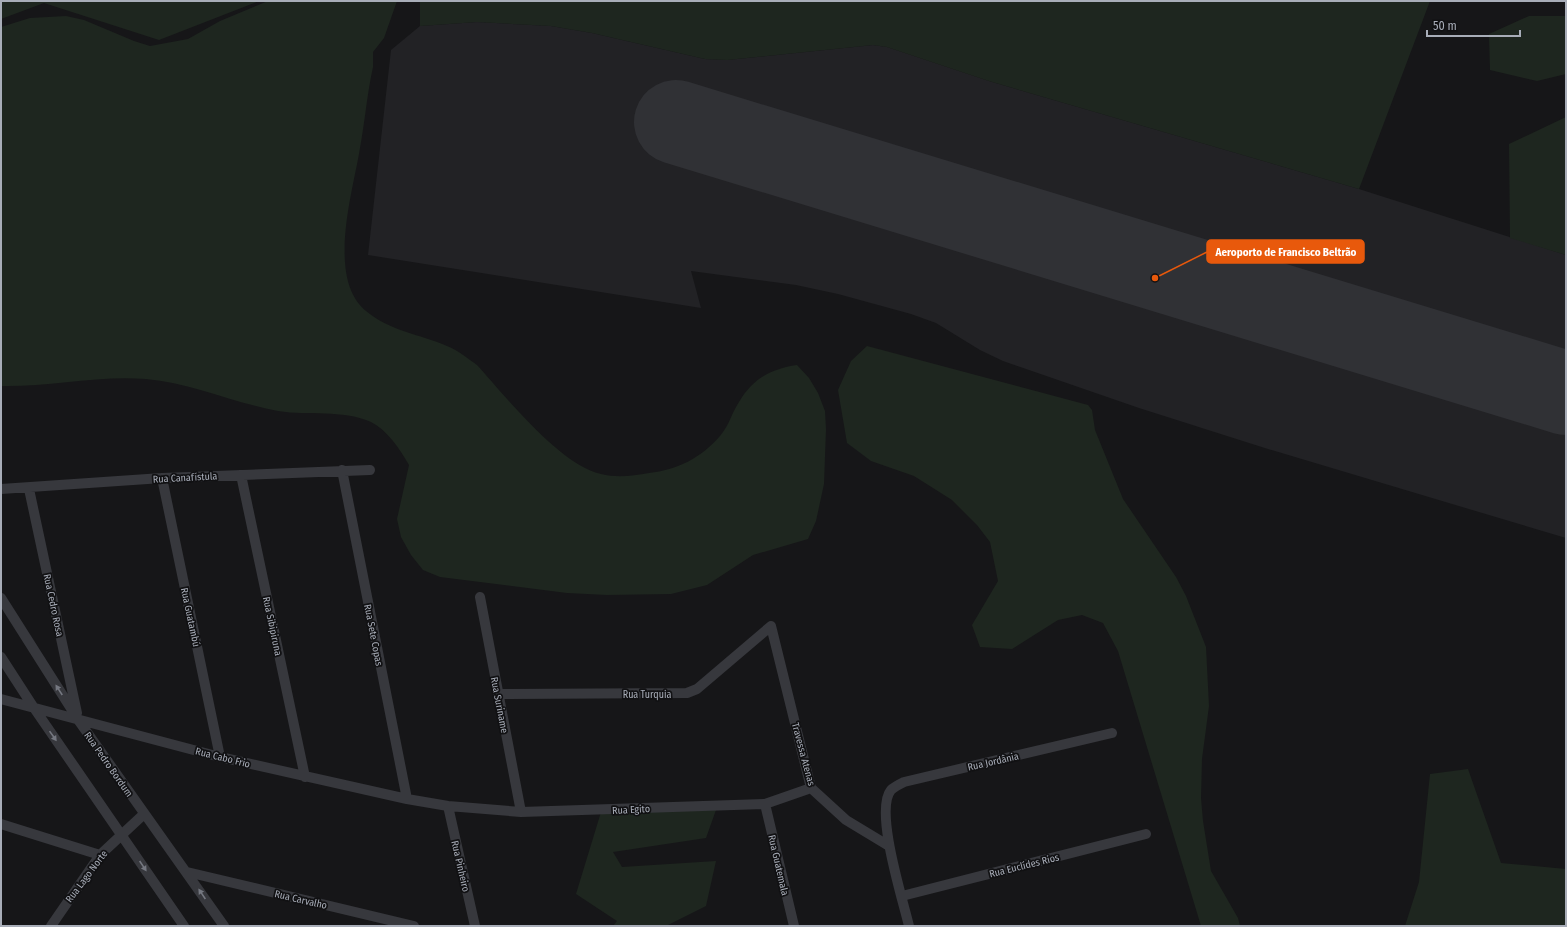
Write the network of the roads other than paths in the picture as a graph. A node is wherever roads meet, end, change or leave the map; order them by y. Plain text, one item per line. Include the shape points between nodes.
1 (342, 470) junction
2 (370, 470) dead end
3 (241, 474) junction
4 (162, 478) junction
5 (29, 489) junction
6 (1, 490) edge
7 (480, 597) dead end
8 (1, 598) edge
9 (771, 626) joint
10 (1, 657) edge
11 (498, 694) junction
12 (1, 699) edge
13 (34, 708) junction
14 (79, 721) junction
15 (1112, 733) dead end
16 (220, 757) junction
17 (305, 777) junction
18 (811, 788) junction
19 (407, 799) junction
20 (765, 804) junction
21 (448, 806) junction
22 (521, 812) junction
23 (144, 814) junction
24 (1, 824) edge
25 (121, 834) junction
26 (1146, 834) dead end
27 (889, 846) junction
28 (100, 855) junction
29 (187, 872) junction
30 (902, 896) junction
31 (51, 926) edge
32 (184, 926) edge
33 (224, 926) edge
34 (414, 926) edge
35 (474, 926) edge
36 (794, 926) edge
37 (909, 926) edge

1 - 2 street, Rua Canafístula
1 - 3 street, Rua Canafístula
1 - 19 street, Rua Sete Copas
3 - 4 street, Rua Canafístula
3 - 17 street, Rua Sibipiruna
4 - 5 street, Rua Canafístula
4 - 16 street, Rua Guatambú
5 - 6 street, Rua Canafístula
5 - 14 street, Rua Cedro Rosa
7 - 11 street, Rua Suriname
14 -> 8 street, Rua Pedro Bordum
9 - 11 street, Rua Turquia via 697,689 688,693
9 - 18 street, Travessa Atenas
10 - 13 street
11 - 22 street, Rua Suriname
12 - 13 street, Rua Cabo Frio
13 - 14 street, Rua Cabo Frio
13 -> 25 street
14 - 16 street, Rua Cabo Frio
14 - 23 street, Rua Pedro Bordum
15 - 27 street, Rua Jordânia via 904,782 891,790 886,804
16 - 17 street, Rua Cabo Frio
17 - 19 street, Rua Cabo Frio
18 - 20 street, Rua Egito
18 - 27 street, Travessa Atenas via 846,820
19 - 21 street, Rua Cabo Frio
20 - 22 street, Rua Egito
20 - 36 street, Rua Guatemala
21 - 22 street, Rua Egito
21 - 35 street, Rua Pinheiro
23 - 25 street, Rua Lago Norte
23 - 29 street, Rua Pedro Bordum
24 - 28 street
25 - 28 street, Rua Lago Norte
25 -> 32 street
26 - 30 street, Rua Euclídes Rios
27 - 30 street
28 - 31 street, Rua Lago Norte
33 -> 29 street, Rua Pedro Bordum
29 - 34 street, Rua Carvalho
30 - 37 street

